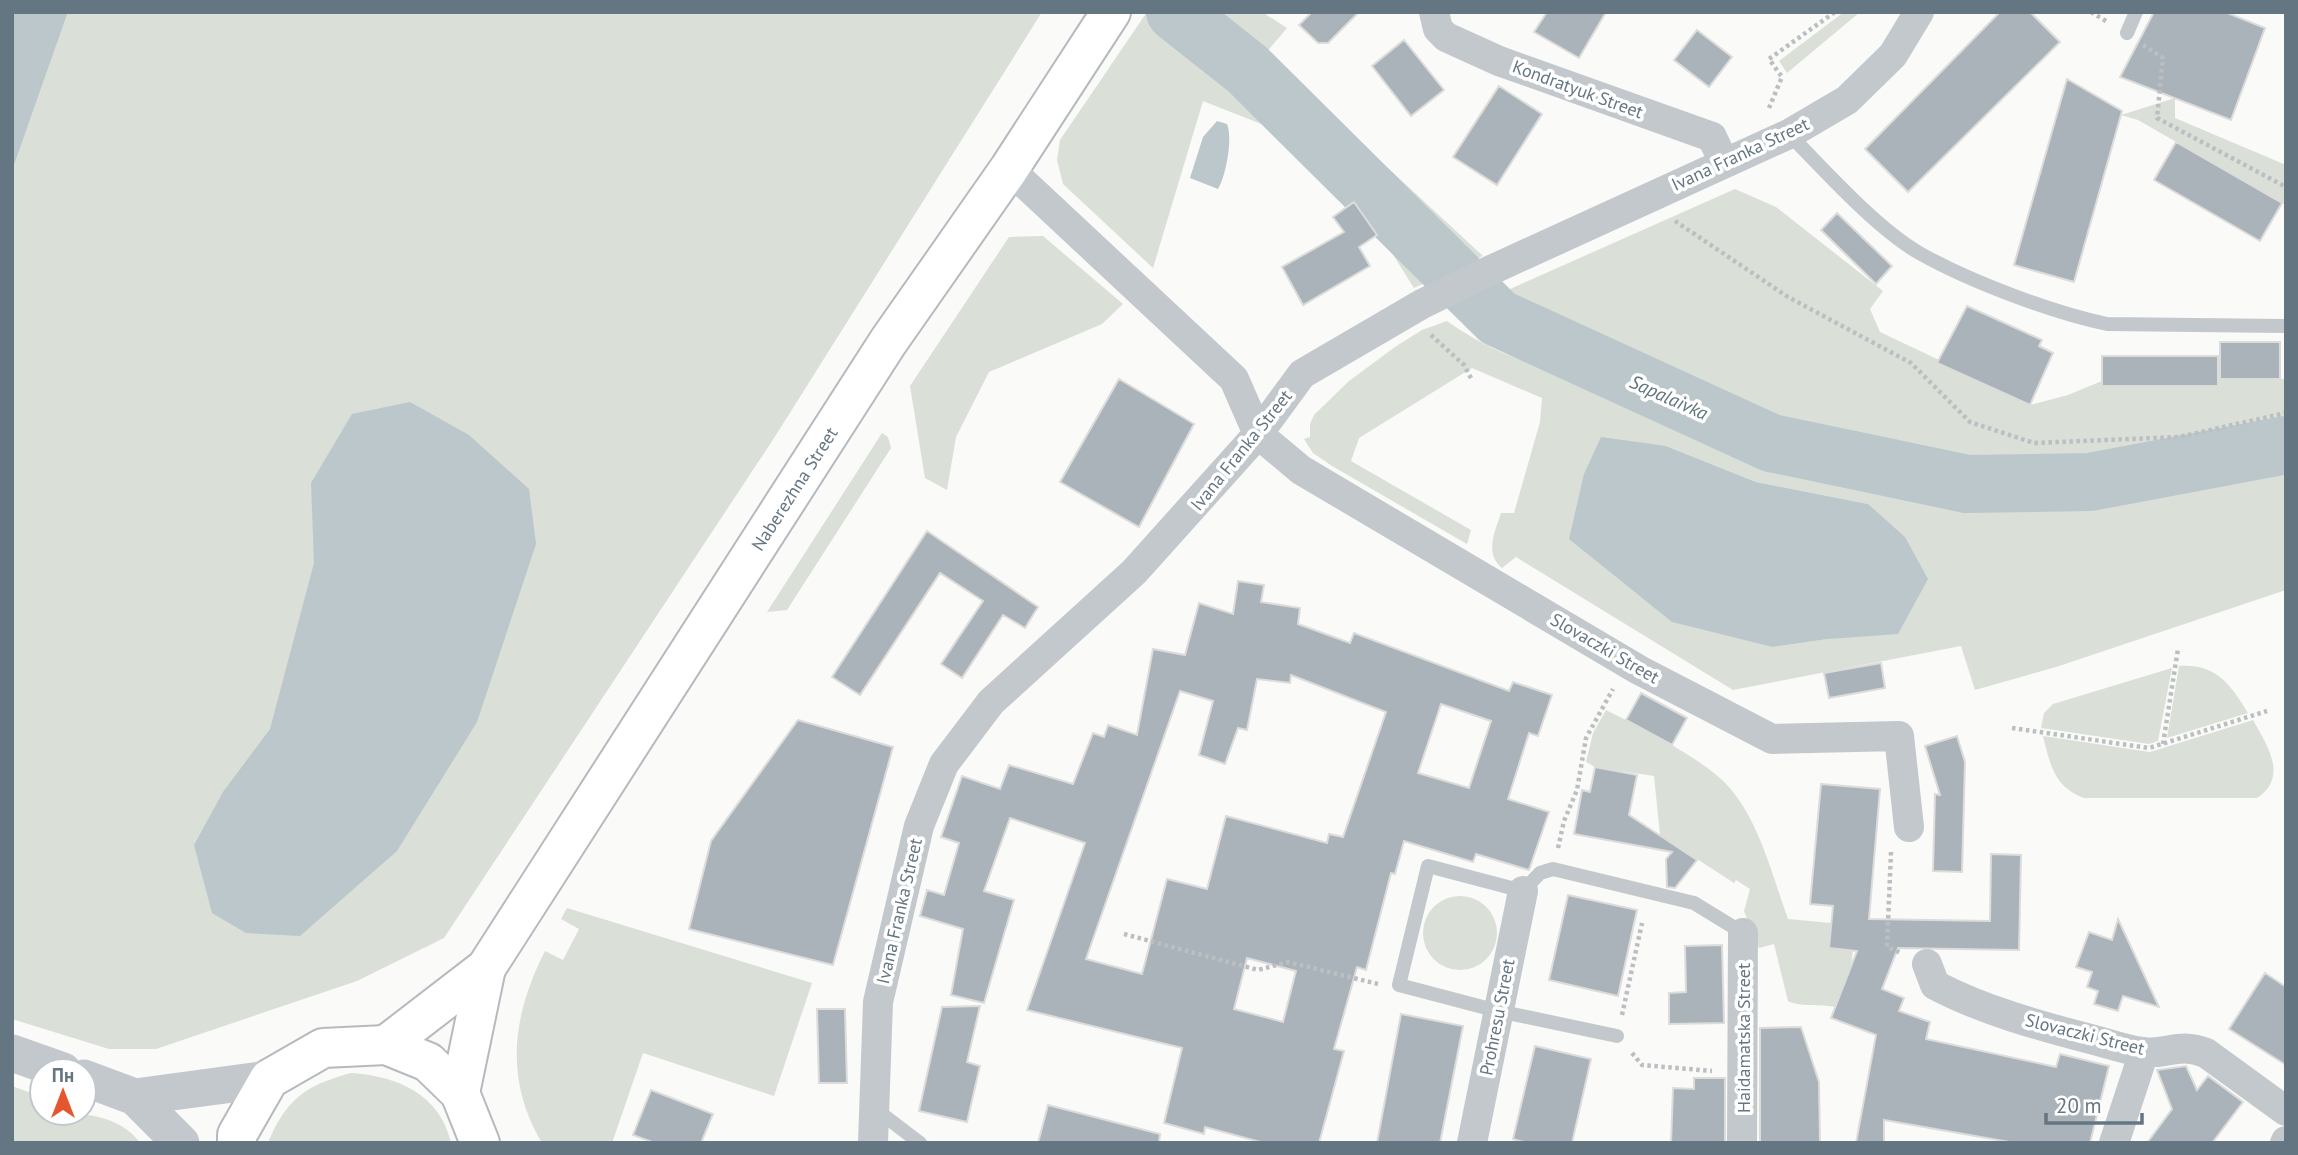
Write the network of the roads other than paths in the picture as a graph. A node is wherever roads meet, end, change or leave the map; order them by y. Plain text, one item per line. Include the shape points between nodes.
1 (1111, 12) edge
2 (1434, 12) edge
3 (1919, 12) edge
4 (2136, 12) edge
5 (2127, 33) road end
6 (1789, 134) junction
7 (1724, 163) junction
8 (1009, 169) junction
9 (2283, 326) dead end
10 (1258, 433) junction
11 (1909, 827) road end
12 (1523, 891) junction
13 (1743, 933) joint
14 (1927, 964) dead end
15 (486, 968) junction
16 (1498, 1012) junction
17 (1618, 1036) road end
18 (386, 1045) junction
19 (2144, 1052) junction
20 (269, 1079) junction
21 (98, 1083) edge
22 (460, 1093) junction
23 (135, 1097) junction
24 (874, 1108) junction
25 (2286, 1111) edge
26 (181, 1143) edge
27 (237, 1143) edge
28 (480, 1143) edge
29 (873, 1143) edge
30 (920, 1143) edge
31 (1472, 1143) edge
32 (1742, 1143) edge
33 (2114, 1143) edge

1 - 8 main road, Naberezhna Street
2 - 7 street, Kondratyuk Street via 1438,29 1446,37 1499,61 1712,137
3 - 6 street, Ivana Franka Street via 1893,55 1847,100
4 - 5 lane
6 - 7 street, Ivana Franka Street
6 - 9 lane via 1876,219 1919,253 1981,281 2107,324
7 - 10 street, Ivana Franka Street via 1489,271 1423,316 1302,374
8 - 10 street via 1234,379
8 - 15 main road, Naberezhna Street via 888,342
10 - 11 street, Slovaczki Street via 1301,470 1639,670 1772,739 1899,736
10 - 24 street, Ivana Franka Street via 1134,572 990,702 944,764 919,826 878,1002
12 - 13 lane via 1540,873 1553,869 1694,903
12 - 16 street, Prohresu Street
12 - 16 lane via 1428,866 1399,985
13 - 32 street, Haidamatska Street
14 - 19 street, Slovaczki Street via 1935,985 1951,994 2051,1029
15 - 18 main road, Naberezhna Street
15 - 22 main road, Naberezhna Street
16 - 17 lane
16 - 31 street, Prohresu Street
18 - 20 main road via 323,1048
18 - 22 main road via 428,1062
19 - 25 street, Slovaczki Street via 2179,1046 2206,1053
19 - 33 street
20 - 23 street
20 - 27 main road via 237,1135
21 - 23 street
22 - 28 main road
23 - 26 street
24 - 29 street, Ivana Franka Street
24 - 30 lane

